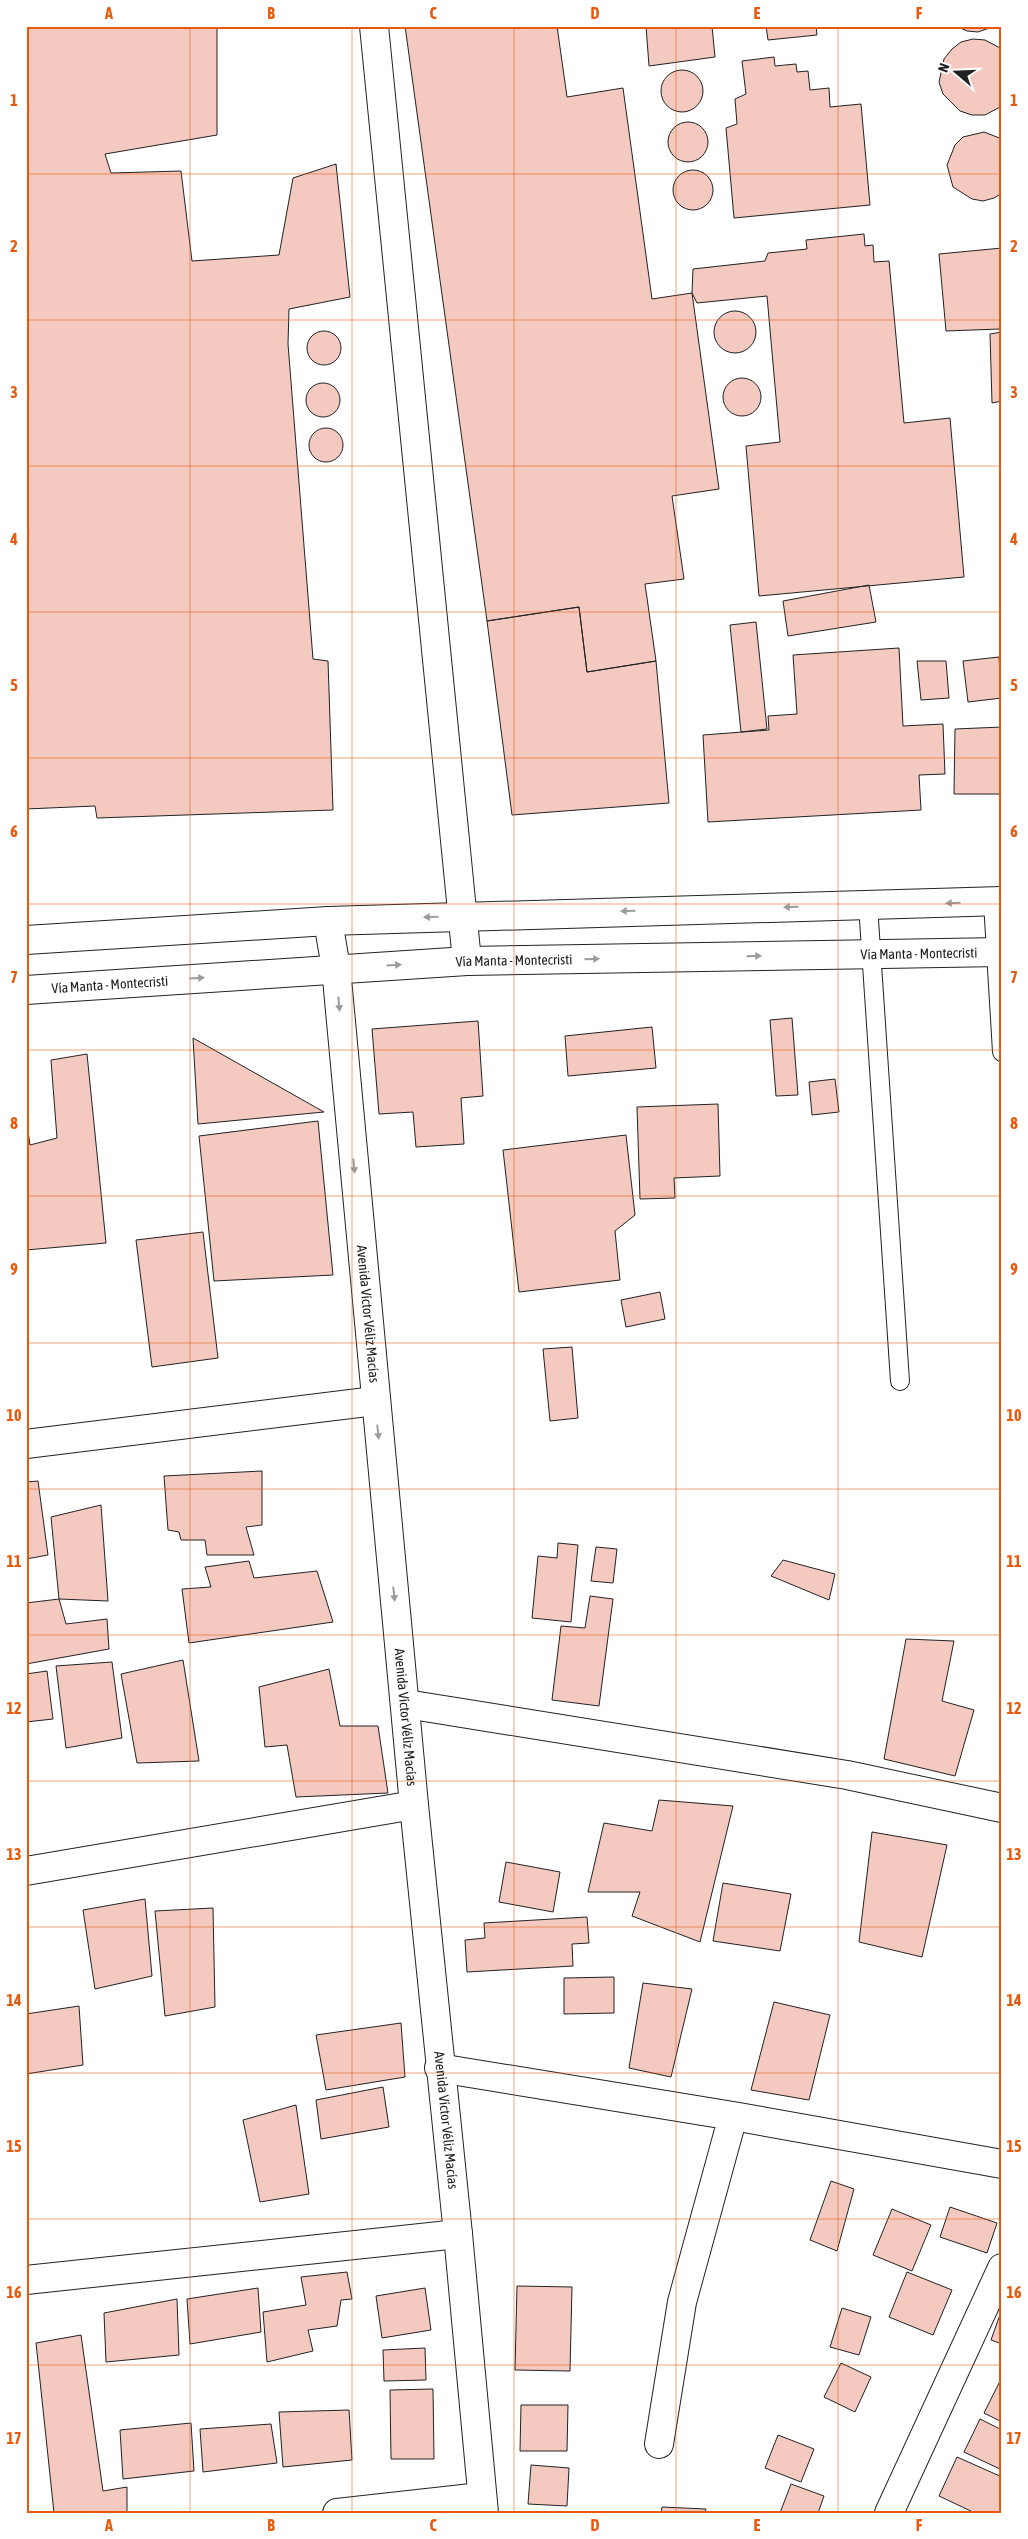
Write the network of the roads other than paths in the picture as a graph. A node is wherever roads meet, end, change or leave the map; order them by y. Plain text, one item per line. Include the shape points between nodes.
1 (374, 26) edge
2 (998, 901) edge
3 (868, 906) junction
4 (462, 916) junction
5 (328, 921) junction
6 (26, 940) edge
7 (999, 952) edge
8 (872, 954) junction
9 (467, 961) junction
10 (336, 968) junction
11 (26, 990) edge
12 (1002, 1052) edge
13 (900, 1381) dead end
14 (375, 1401) junction
15 (26, 1444) edge
16 (406, 1704) junction
17 (414, 1804) junction
18 (1002, 1808) edge
19 (26, 1871) edge
20 (439, 2068) junction
21 (732, 2116) junction
22 (1002, 2164) edge
23 (458, 2234) junction
24 (1002, 2268) edge
25 (26, 2280) edge
26 (659, 2444) dead end
27 (482, 2505) edge
28 (338, 2513) edge
29 (889, 2513) edge

1 - 4 street
2 -> 3 street
2 - 7 lane
3 -> 4 street
3 - 8 lane
4 -> 5 street
4 - 9 street
5 - 6 street
5 - 10 street, Avenida Víctor Véliz Macías
7 - 8 street, Vía Manta - Montecristi
7 - 12 lane
9 -> 8 street, Vía Manta - Montecristi
8 - 13 lane
10 -> 9 street, Vía Manta - Montecristi
11 -> 10 street, Vía Manta - Montecristi
10 -> 14 street, Avenida Víctor Véliz Macías
14 - 15 street
14 -> 16 street, Avenida Víctor Véliz Macías
16 - 17 street, Avenida Víctor Véliz Macías
16 - 18 street via 847,1774
17 - 19 street
17 - 20 street, Avenida Víctor Véliz Macías
20 - 21 street
20 - 23 street, Avenida Víctor Véliz Macías
21 - 22 street
21 - 26 street via 682,2302
23 - 25 street
23 - 27 street, Avenida Víctor Véliz Macías
24 - 29 street
27 - 28 street

